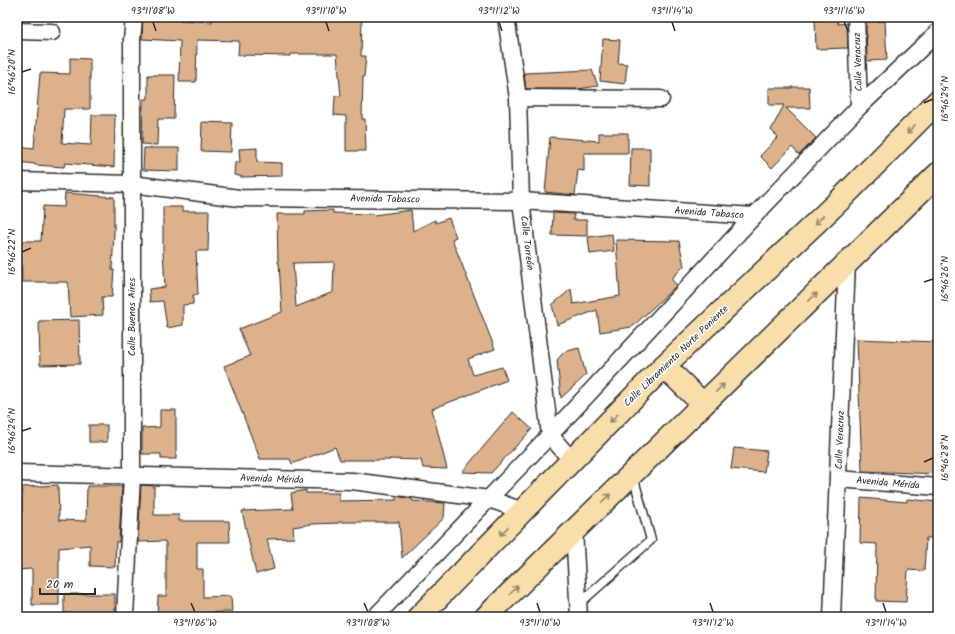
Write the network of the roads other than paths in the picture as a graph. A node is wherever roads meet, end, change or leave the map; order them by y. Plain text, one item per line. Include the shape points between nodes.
1 (134, 17) edge
2 (506, 17) edge
3 (856, 17) edge
4 (17, 31) edge
5 (52, 32) dead end
6 (938, 32) edge
7 (518, 98) junction
8 (661, 98) dead end
9 (938, 101) edge
10 (859, 107) junction
11 (17, 181) edge
12 (935, 181) edge
13 (132, 184) junction
14 (522, 201) junction
15 (754, 216) junction
16 (847, 263) junction
17 (664, 366) junction
18 (703, 404) junction
19 (550, 435) junction
20 (572, 461) junction
21 (17, 473) edge
22 (632, 473) junction
23 (132, 475) junction
24 (838, 479) junction
25 (938, 487) edge
26 (489, 499) junction
27 (523, 511) junction
28 (574, 530) junction
29 (579, 611) edge
30 (125, 617) edge
31 (375, 617) edge
32 (419, 617) edge
33 (486, 617) edge
34 (832, 617) edge

1 - 13 street, Calle Buenos Aires
2 - 7 street, Calle Torreón
3 - 10 street, Calle Veracruz
4 - 5 street
6 - 10 street
7 - 8 street
7 - 14 street, Calle Torreón
9 -> 17 highway, Calle Libramiento Norte Poniente via 841,199
10 - 15 street
11 - 13 street, Avenida Tabasco
12 - 16 highway
13 - 14 street, Avenida Tabasco via 239,198
13 - 23 street, Calle Buenos Aires
14 - 15 street, Avenida Tabasco
14 - 19 street, Calle Torreón
15 - 19 street
18 -> 16 highway
16 - 24 street, Calle Veracruz
17 - 18 highway
17 -> 20 highway, Calle Libramiento Norte Poniente
18 - 22 highway
19 - 20 street
19 - 26 street
20 - 27 highway, Calle Libramiento Norte Poniente
21 - 23 street, Avenida Mérida
28 -> 22 highway
22 - 29 lane via 651,540
23 - 26 street, Avenida Mérida via 352,481
23 - 30 street, Calle Buenos Aires
24 - 25 street, Avenida Mérida
24 - 34 street, Calle Veracruz
26 - 27 street, Avenida Mérida
26 - 31 street
27 -> 32 highway, Calle Libramiento Norte Poniente
28 - 29 street
33 -> 28 highway

